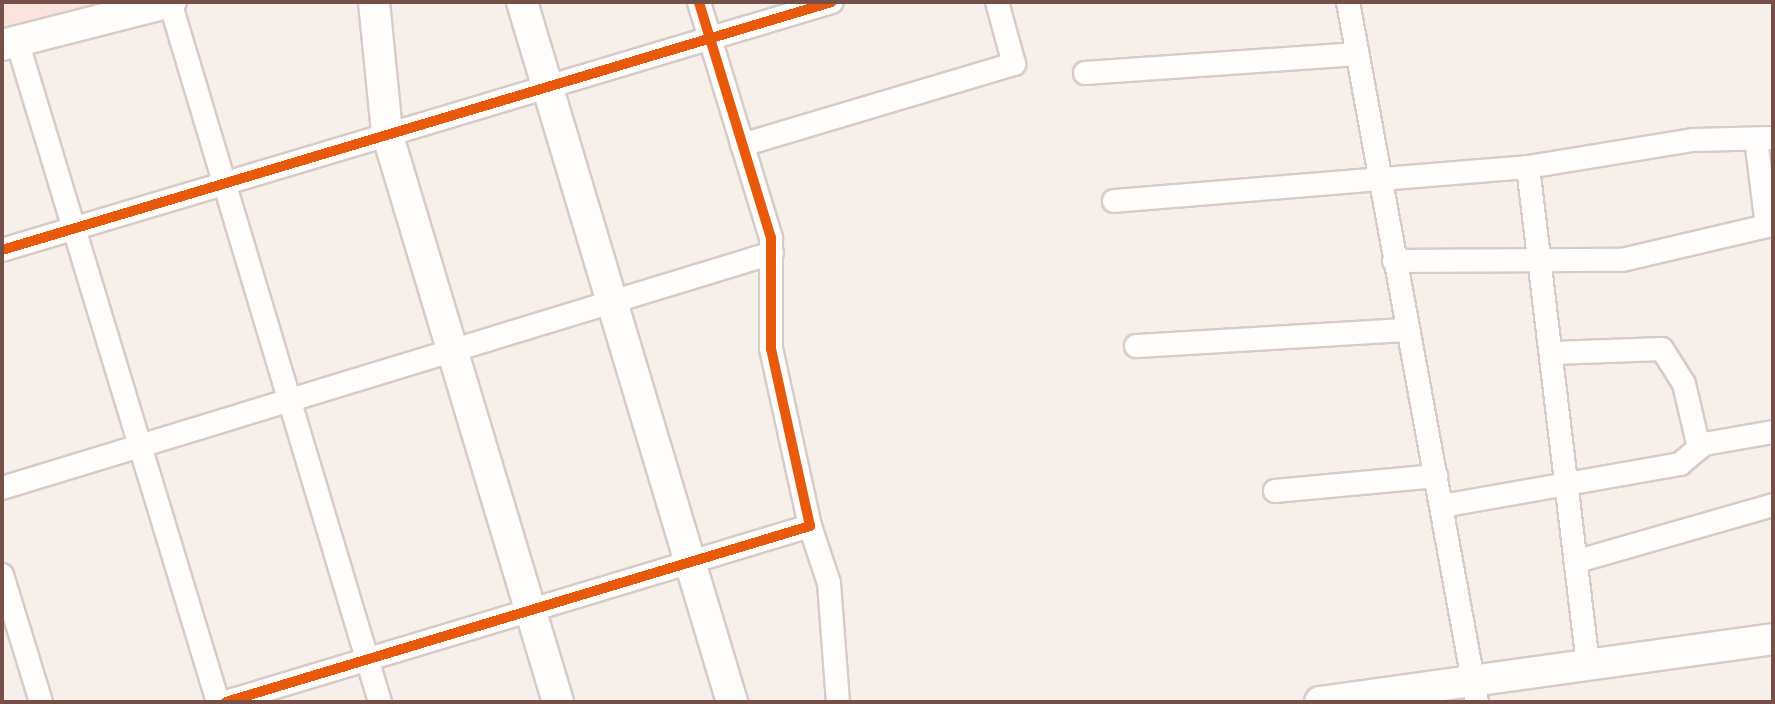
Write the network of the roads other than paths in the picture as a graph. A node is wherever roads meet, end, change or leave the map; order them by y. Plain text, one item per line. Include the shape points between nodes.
1 (170, 2) edge
2 (374, 2) edge
3 (522, 2) edge
4 (699, 2) edge
5 (832, 2) edge
6 (997, 2) edge
7 (1348, 2) edge
8 (709, 36) junction
9 (9, 43) edge
10 (1357, 54) junction
11 (1085, 73) dead end
12 (548, 84) junction
13 (387, 133) junction
14 (1765, 139) edge
15 (742, 145) junction
16 (1528, 167) junction
17 (1379, 177) junction
18 (221, 181) junction
19 (1114, 201) dead end
20 (71, 229) junction
21 (2, 250) edge
22 (772, 253) junction
23 (1535, 260) junction
24 (1394, 261) junction
25 (613, 300) junction
26 (1407, 330) junction
27 (1136, 346) dead end
28 (450, 348) junction
29 (1554, 353) junction
30 (289, 401) junction
31 (1773, 432) edge
32 (137, 444) junction
33 (1699, 448) junction
34 (1436, 476) junction
35 (1569, 481) junction
36 (2, 488) edge
37 (1275, 491) dead end
38 (1773, 505) edge
39 (1442, 506) junction
40 (810, 526) junction
41 (690, 561) junction
42 (1578, 561) junction
43 (2, 575) edge
44 (530, 609) junction
45 (1773, 639) edge
46 (367, 660) junction
47 (1588, 664) junction
48 (1475, 692) edge
49 (1357, 701) edge
50 (41, 702) edge
51 (218, 702) edge
52 (226, 702) edge
53 (380, 702) edge
54 (558, 702) edge
55 (732, 702) edge
56 (838, 702) edge
57 (1320, 702) edge

1 - 9 street
1 - 18 street
2 - 13 street
3 - 12 street
4 - 8 street
5 - 8 street
6 - 15 street via 1014,64
7 - 10 street
8 - 12 street
8 - 15 street
9 - 20 street
10 - 11 street
10 - 17 street
12 - 13 street
12 - 25 street
13 - 18 street
13 - 28 street
14 - 16 street via 1654,144
14 - 23 street via 1767,226 1622,260
15 - 22 street
16 - 17 street
16 - 23 street
17 - 19 street
17 - 24 street
18 - 20 street
18 - 30 street
20 - 21 street
20 - 32 street
22 - 25 street
22 - 40 street via 771,349
23 - 24 street
23 - 29 street
24 - 26 street
25 - 28 street
25 - 41 street
26 - 27 street
26 - 34 street
28 - 30 street
28 - 44 street
29 - 33 street via 1662,349 1684,384
29 - 35 street
30 - 32 street
30 - 46 street
31 - 33 street
32 - 36 street
32 - 51 street
33 - 35 street via 1680,464
34 - 37 street
34 - 39 street
35 - 39 street
35 - 42 street
38 - 42 street
39 - 48 street
40 - 41 street
40 - 56 street via 829,583
41 - 44 street
41 - 55 street
42 - 47 street
43 - 50 street
44 - 46 street
44 - 54 street
45 - 47 street
46 - 52 street
46 - 53 street
47 - 48 street
48 - 49 street
49 - 57 street

